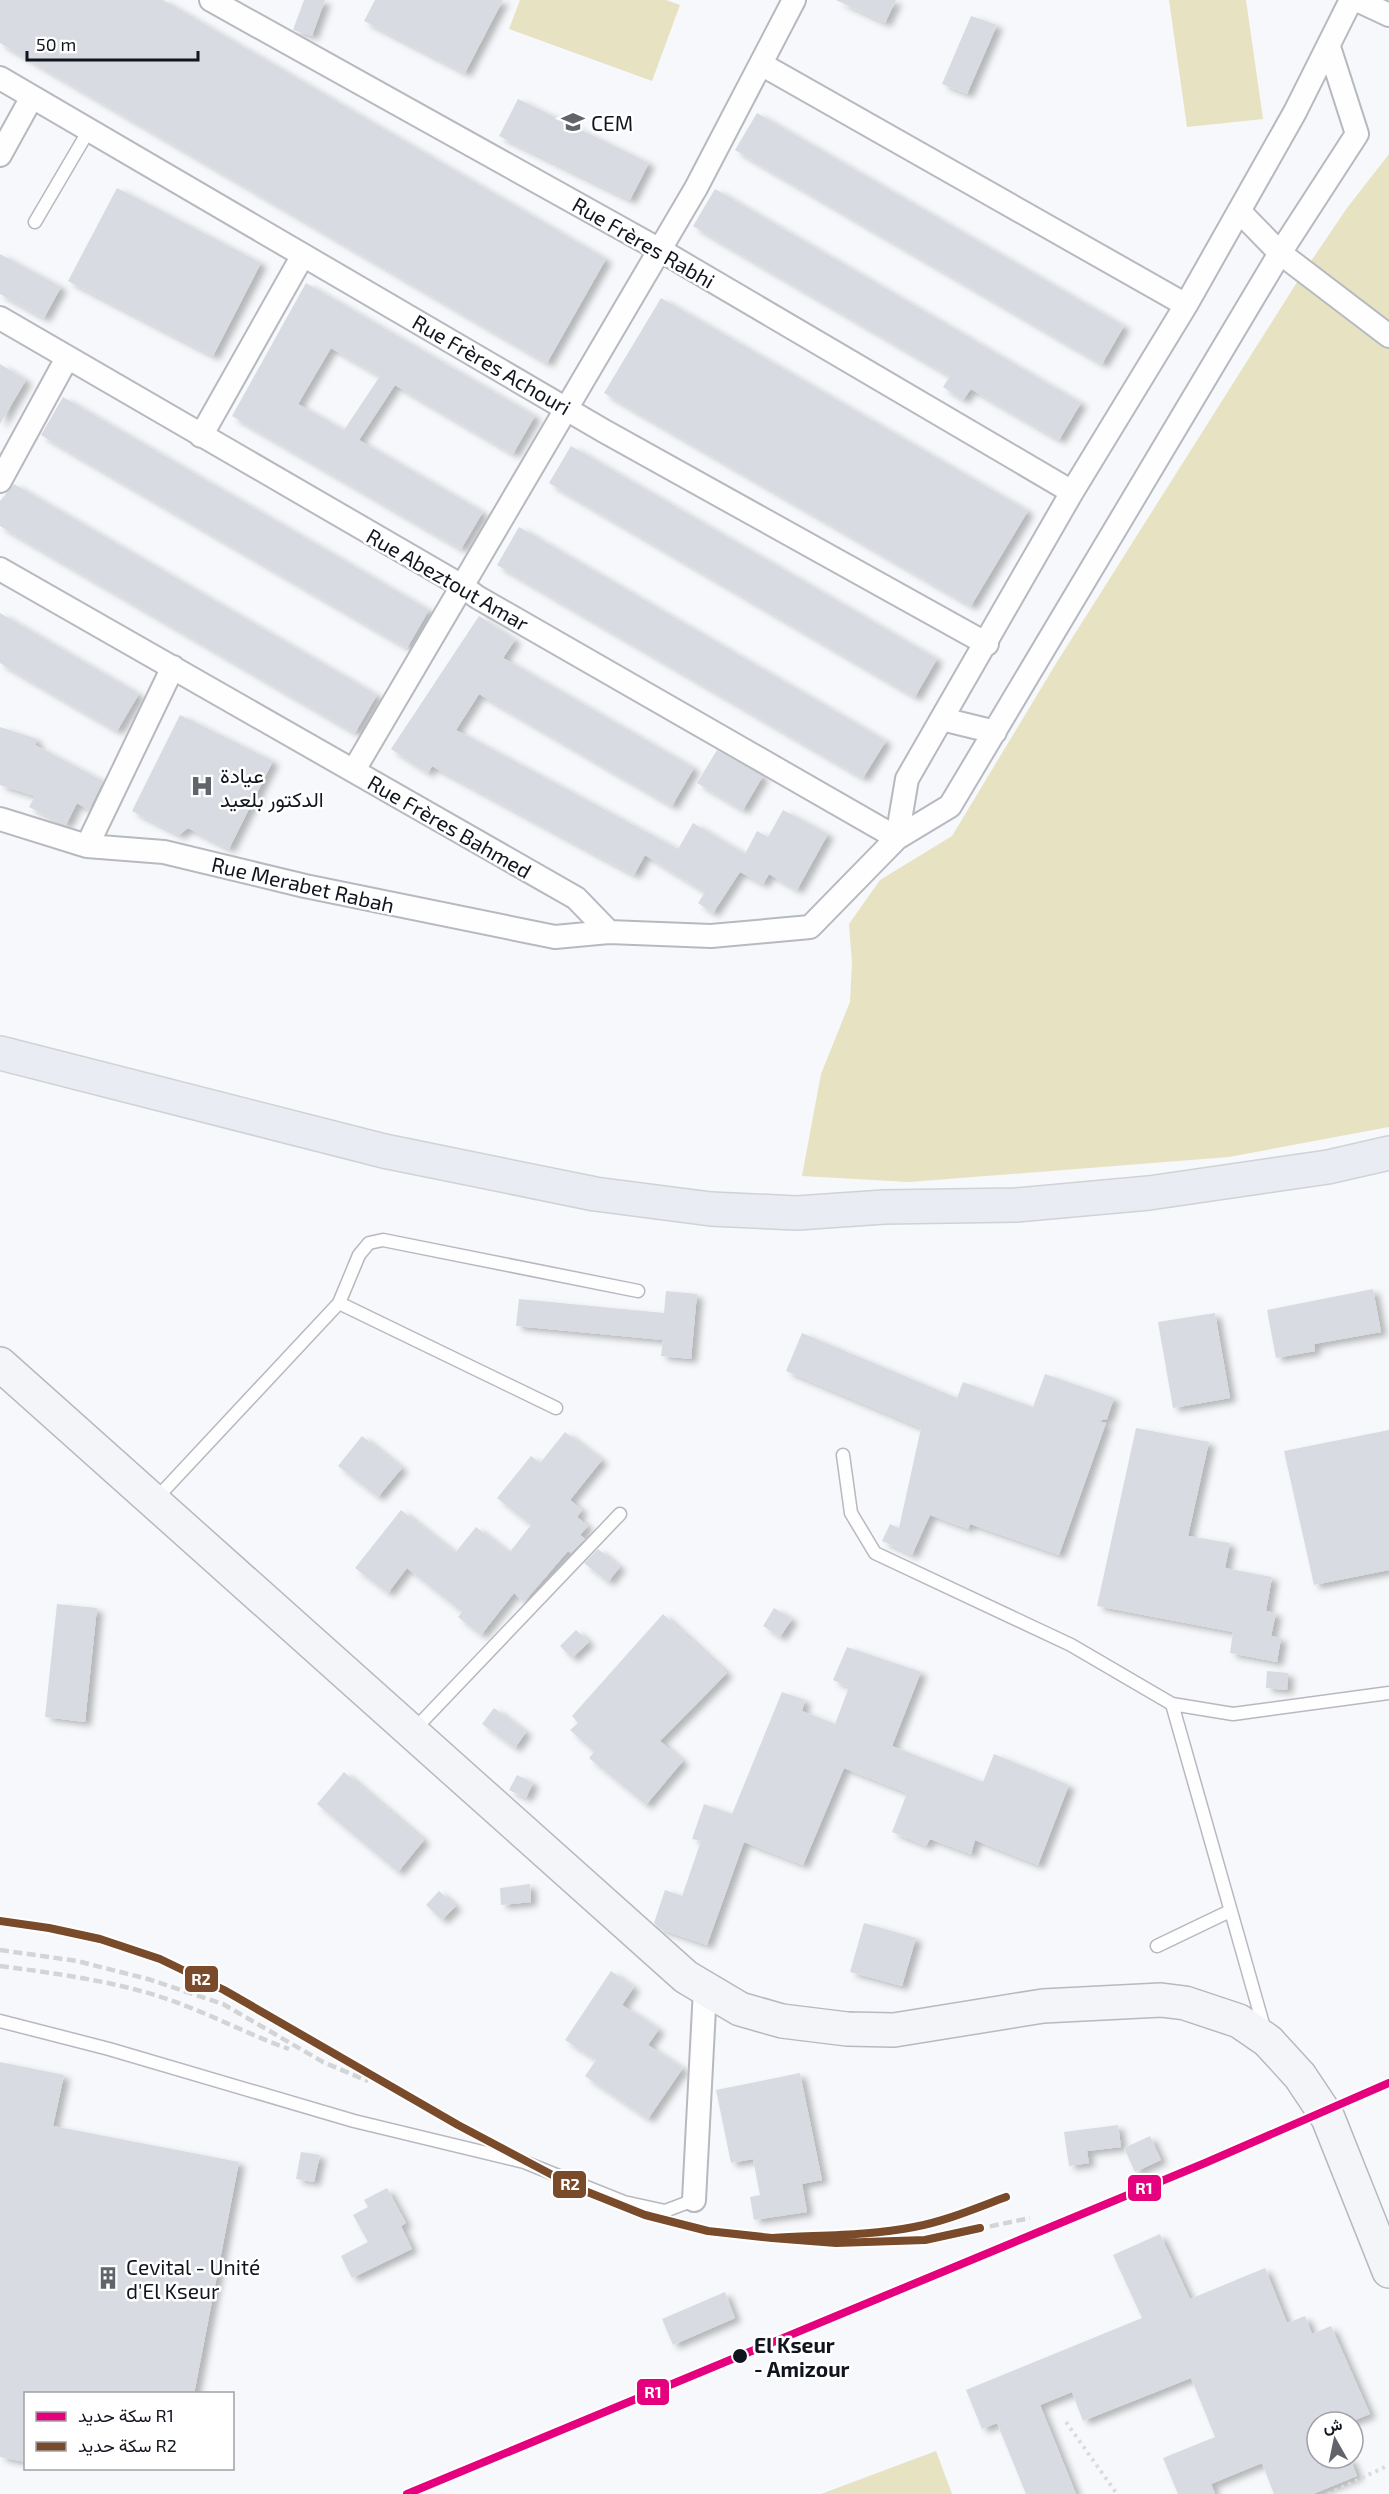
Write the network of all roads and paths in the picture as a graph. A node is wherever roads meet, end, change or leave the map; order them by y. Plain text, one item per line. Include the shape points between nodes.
1 (211, 0) edge
2 (794, 0) edge
3 (1351, 0) edge
4 (1357, 0) edge
5 (1389, 15) edge
6 (1329, 47) junction
7 (760, 64) junction
8 (0, 78) edge
9 (32, 97) junction
10 (90, 130) junction
11 (0, 155) edge
12 (1239, 211) junction
13 (34, 222) dead end
14 (660, 250) junction
15 (1280, 253) junction
16 (303, 255) junction
17 (1186, 305) junction
18 (0, 318) edge
19 (1389, 336) edge
20 (67, 358) junction
21 (567, 408) junction
22 (201, 436) junction
23 (0, 481) edge
24 (1072, 492) junction
25 (0, 569) edge
26 (462, 586) junction
27 (987, 644) junction
28 (173, 667) junction
29 (942, 719) junction
30 (994, 732) junction
31 (354, 770) junction
32 (0, 819) edge
33 (897, 838) junction
34 (87, 846) junction
35 (609, 932) junction
36 (0, 1053) edge
37 (1389, 1153) edge
38 (638, 1291) dead end
39 (339, 1303) junction
40 (0, 1364) edge
41 (556, 1408) dead end
42 (843, 1455) dead end
43 (153, 1502) junction
44 (620, 1514) dead end
45 (1389, 1693) edge
46 (1172, 1704) junction
47 (411, 1733) junction
48 (1230, 1911) junction
49 (1157, 1946) dead end
50 (705, 1989) junction
51 (0, 2021) edge
52 (1268, 2041) junction
53 (694, 2200) joint
54 (1389, 2271) edge
55 (1065, 2422) dead end
56 (1389, 2465) edge
57 (1118, 2494) edge
58 (1328, 2494) edge

1 - 14 street, Rue Frères Rabhi
2 - 7 street
3 - 6 street
4 - 5 street
6 - 12 street
6 - 15 street via 1357,134
7 - 14 street
7 - 17 street
8 - 9 street, Rue Frères Achouri
9 - 10 street, Rue Frères Achouri
9 - 11 street
10 - 13 lane
10 - 16 street, Rue Frères Achouri
12 - 15 street
12 - 17 street
14 - 21 street
14 - 24 street, Rue Frères Rabhi
15 - 19 street
15 - 30 street
16 - 21 street, Rue Frères Achouri
16 - 22 street
17 - 24 street
18 - 20 street, Rue Abeztout Amar
20 - 22 street, Rue Abeztout Amar
20 - 23 street
21 - 26 street
21 - 27 street, Rue Frères Achouri
22 - 26 street, Rue Abeztout Amar
24 - 27 street
25 - 28 street, Rue Frères Bahmed
26 - 31 street
26 - 33 street, Rue Abeztout Amar
27 - 29 street
28 - 31 street, Rue Frères Bahmed
28 - 34 street
29 - 30 street
29 - 33 street via 907,779
30 - 33 street via 950,806
31 - 35 street, Rue Frères Bahmed via 576,898
32 - 34 street, Rue Merabet Rabah
33 - 35 street via 810,927 711,936
34 - 35 street, Rue Merabet Rabah via 164,852 304,886 555,936
36 - 37 main road via 384,1151 595,1194 711,1209 797,1213 1027,1204 1149,1193 1328,1167
38 - 39 lane via 383,1240 369,1243 359,1255
39 - 41 lane
39 - 43 lane
40 - 43 main road
42 - 46 lane via 851,1513 875,1553 1071,1645
43 - 47 main road
44 - 47 lane
45 - 46 lane via 1233,1714
46 - 48 lane
47 - 50 main road via 655,1951
48 - 49 lane
48 - 52 lane
50 - 52 main road via 740,2009 782,2021 894,2030 1043,2006 1161,2000 1185,2003 1239,2021
50 - 53 street
51 - 53 lane via 354,2121 524,2162 624,2202 665,2211
52 - 54 main road via 1300,2076 1328,2118
55 - 57 path
56 - 58 path

